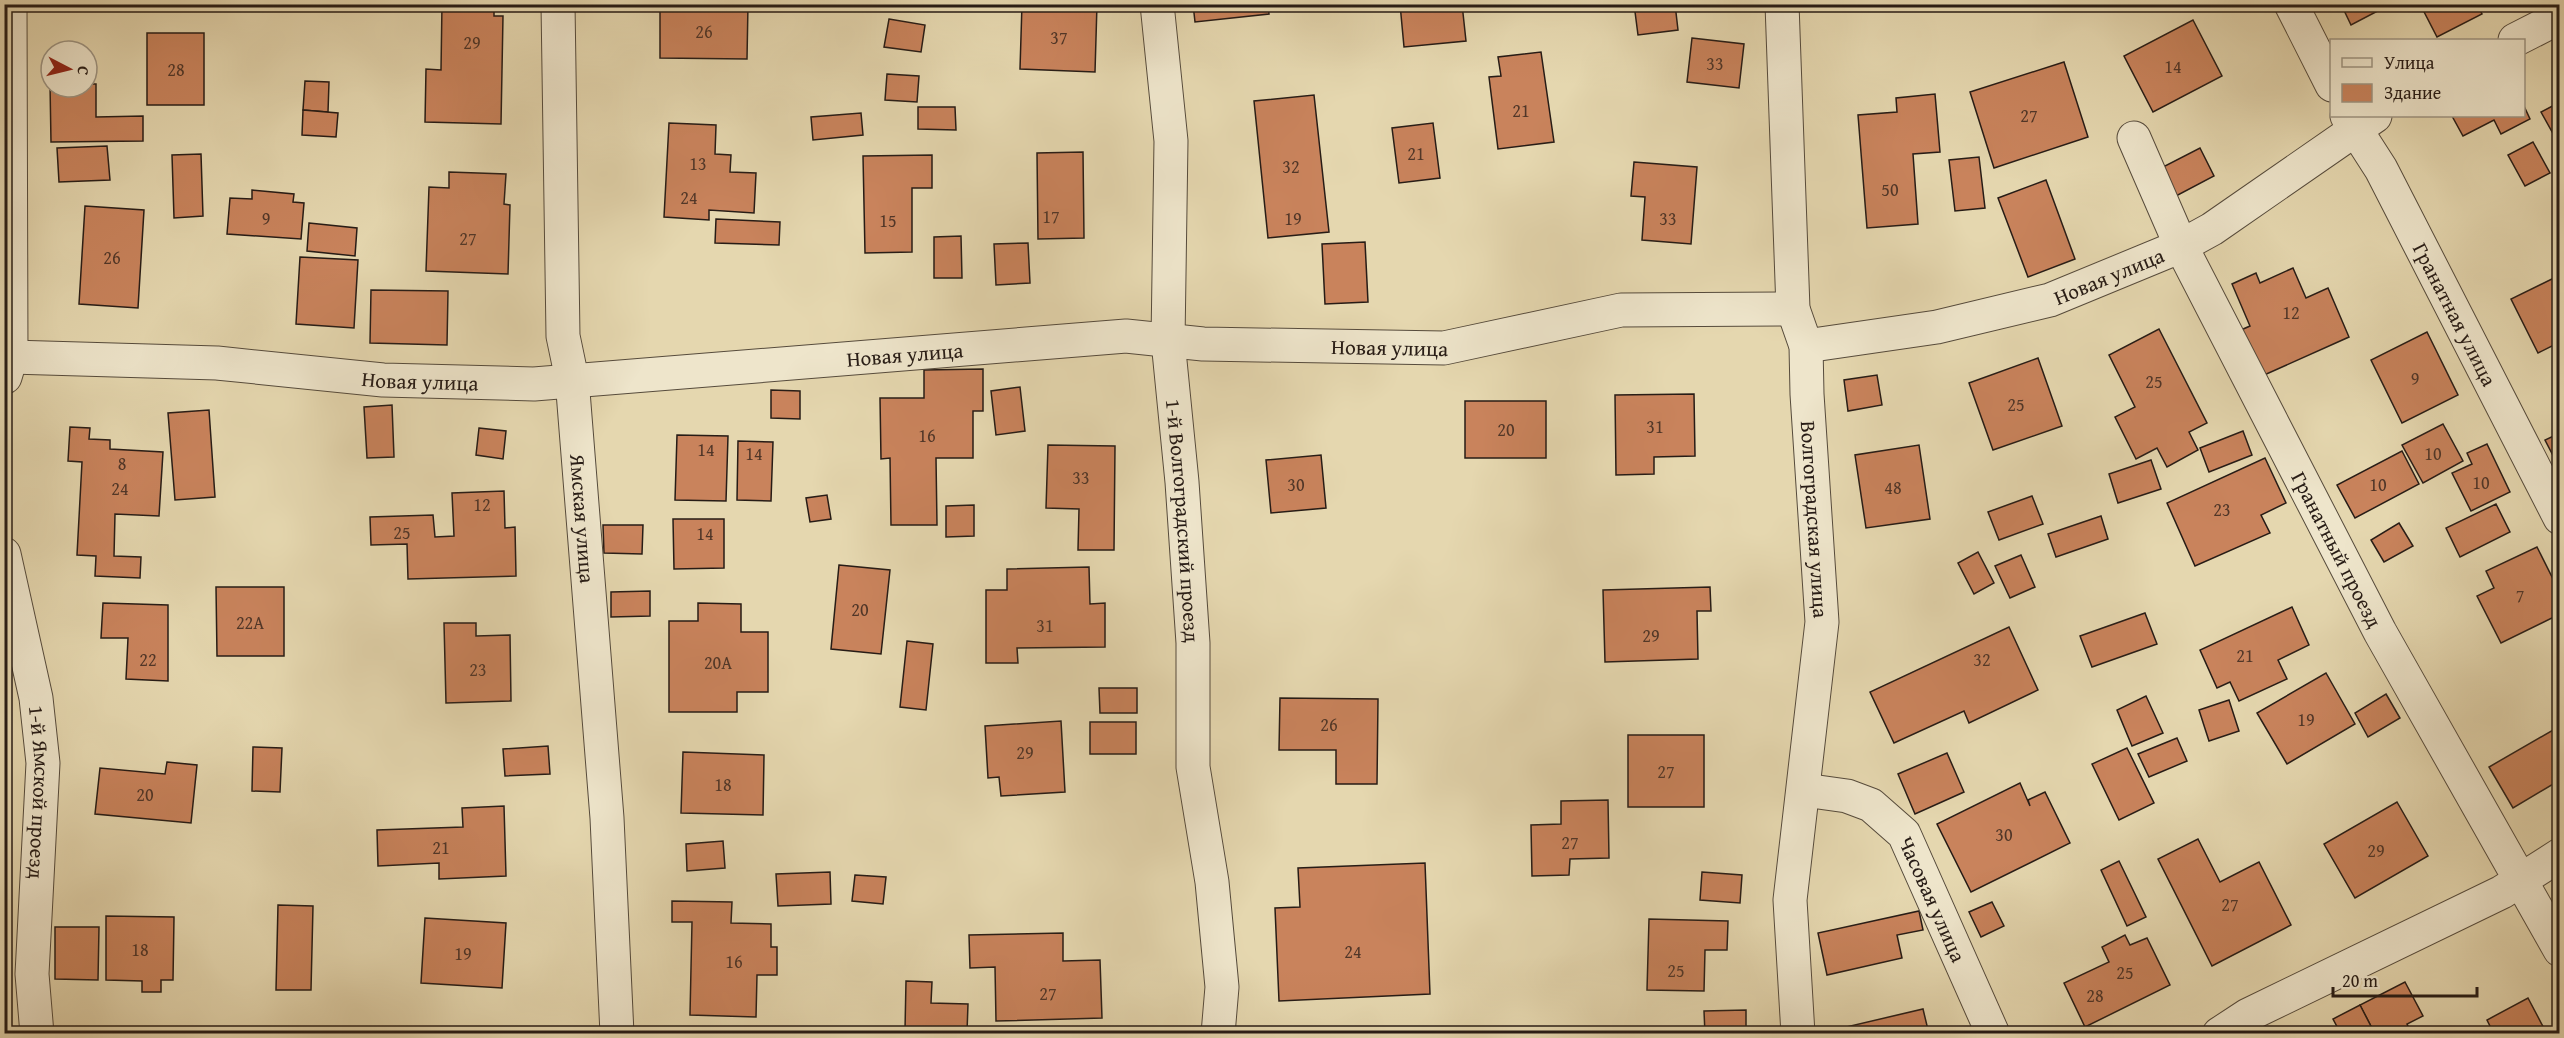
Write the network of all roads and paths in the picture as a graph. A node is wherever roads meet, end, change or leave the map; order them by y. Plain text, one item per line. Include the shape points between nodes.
1 (10, 4) edge
2 (558, 4) edge
3 (1157, 4) edge
4 (1782, 4) edge
5 (2291, 4) edge
6 (2559, 17) edge
7 (2517, 39) edge
8 (2330, 84) edge
9 (2359, 121) edge
10 (2134, 138) dead end
11 (2181, 246) junction
12 (1793, 309) junction
13 (1168, 341) junction
14 (1806, 346) junction
15 (8, 367) edge
16 (572, 379) junction
17 (2559, 518) edge
18 (4, 554) edge
19 (1804, 790) junction
20 (2559, 855) edge
21 (2521, 878) junction
22 (2559, 950) edge
23 (37, 1034) edge
24 (617, 1034) edge
25 (1218, 1034) edge
26 (1798, 1034) edge
27 (1993, 1034) edge
28 (2219, 1034) edge

1 - 15 street
2 - 16 street, Ямская улица via 563,336
3 - 13 street, 1-й Волгоградский проезд via 1171,141
4 - 12 street, Волгоградская улица
5 - 8 street
6 - 7 street
9 - 11 street, Новая улица via 2212,229
9 - 17 street, Гранатная улица
10 - 11 street, Гранатный проезд
11 - 14 street, Новая улица via 2050,300 1937,327
11 - 21 street, Гранатный проезд via 2380,632
12 - 13 street, Новая улица via 1621,310 1444,348
12 - 14 street, Волгоградская улица
13 - 16 street, Новая улица via 1126,336
13 - 25 street, 1-й Волгоградский проезд via 1193,644 1193,767 1212,882 1222,987
14 - 19 street, Волгоградская улица via 1822,622
15 - 16 street, Новая улица via 217,363 383,380 534,384
16 - 24 street, Ямская улица via 608,818
18 - 23 street, 1-й Ямской проезд via 36,698 43,763 32,974
19 - 26 street, Волгоградская улица via 1790,900
19 - 27 street, Часовая улица via 1847,796 1871,805 1904,834
20 - 21 street
21 - 22 street, Гранатный проезд
21 - 28 street via 2491,897 2248,1015

